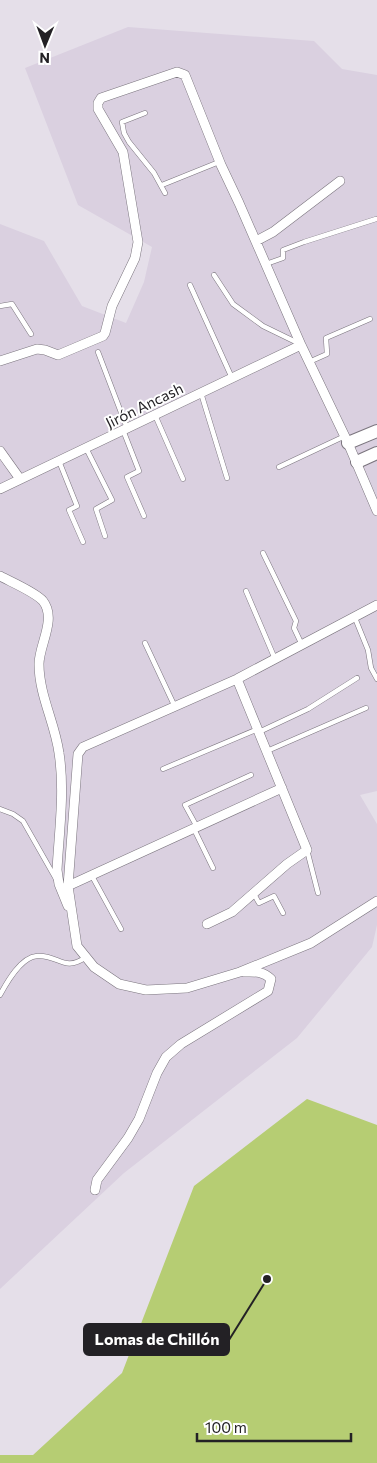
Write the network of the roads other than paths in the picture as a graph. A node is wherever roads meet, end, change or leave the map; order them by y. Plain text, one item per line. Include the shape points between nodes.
1 (144, 113) dead end
2 (219, 162) junction
3 (340, 181) dead end
4 (162, 185) junction
5 (165, 193) dead end
6 (376, 219) edge
7 (256, 241) junction
8 (266, 264) junction
9 (214, 276) dead end
10 (190, 285) dead end
11 (0, 306) edge
12 (370, 319) dead end
13 (30, 334) dead end
14 (301, 345) junction
15 (98, 352) dead end
16 (0, 360) edge
17 (309, 362) junction
18 (232, 378) junction
19 (201, 393) junction
20 (155, 415) junction
21 (125, 429) junction
22 (377, 431) edge
23 (347, 440) junction
24 (86, 448) junction
25 (0, 451) edge
26 (377, 453) edge
27 (59, 461) junction
28 (356, 462) junction
29 (279, 467) dead end
30 (227, 478) dead end
31 (183, 479) dead end
32 (20, 480) junction
33 (0, 489) edge
34 (377, 511) edge
35 (144, 516) dead end
36 (105, 536) dead end
37 (84, 542) dead end
38 (263, 553) dead end
39 (0, 576) edge
40 (246, 591) dead end
41 (377, 605) edge
42 (355, 618) junction
43 (145, 643) dead end
44 (302, 645) junction
45 (275, 659) junction
46 (357, 678) dead end
47 (237, 679) junction
48 (377, 679) edge
49 (175, 707) junction
50 (366, 708) dead end
51 (258, 730) junction
52 (267, 751) junction
53 (163, 768) dead end
54 (251, 775) dead end
55 (282, 788) junction
56 (0, 809) edge
57 (195, 828) junction
58 (307, 850) junction
59 (213, 868) dead end
60 (91, 875) junction
61 (59, 884) junction
62 (68, 886) junction
63 (254, 892) junction
64 (318, 893) dead end
65 (377, 901) edge
66 (283, 913) dead end
67 (73, 915) junction
68 (207, 924) dead end
69 (121, 930) dead end
70 (86, 957) junction
71 (240, 972) junction
72 (0, 994) edge
73 (95, 1190) dead end

1 - 4 lane via 122,122 124,133
2 - 4 lane
2 - 7 street
2 - 16 street via 182,73 176,72 101,98 98,109 123,152 138,242 135,258 112,306 103,336 58,356 37,349
3 - 7 street via 273,232
4 - 5 lane
6 - 8 lane via 283,250 283,258
7 - 8 street
8 - 14 street
9 - 14 lane via 233,304 263,326
10 - 18 lane
11 - 13 lane via 12,304
12 - 17 lane via 326,338 327,354
14 - 17 street
14 - 18 street, Jirón Ancash
15 - 21 lane
17 - 23 street
18 - 19 street, Jirón Ancash
19 - 20 street, Jirón Ancash
19 - 30 lane
20 - 21 street, Jirón Ancash
20 - 31 lane
21 - 24 street, Jirón Ancash
21 - 35 lane via 139,471 127,477
22 - 23 street
23 - 28 street
23 - 29 lane
24 - 27 street, Jirón Ancash
24 - 36 lane via 112,500 96,509
25 - 32 street
26 - 28 street
27 - 32 street, Jirón Ancash
27 - 37 lane via 77,506 69,510
28 - 34 street
32 - 33 street, Jirón Ancash
38 - 44 lane via 296,620 294,628
39 - 61 street via 43,601 48,615 39,662 41,687 59,751 62,776
40 - 45 lane
41 - 42 street
42 - 44 street
42 - 48 lane
43 - 49 lane
44 - 45 street
45 - 47 street
46 - 51 lane via 308,709
47 - 49 street
47 - 51 street
49 - 62 street via 83,747 78,754
50 - 52 lane
51 - 52 street
51 - 53 lane
52 - 55 street
54 - 57 lane via 185,805
55 - 57 street
55 - 58 street
56 - 61 lane via 23,821
57 - 59 lane
57 - 60 street
58 - 63 street
58 - 64 lane
60 - 62 street
60 - 69 lane
61 - 67 street
62 - 67 street
63 - 66 lane via 259,903 274,896
63 - 68 street via 232,912
65 - 71 street via 311,943
67 - 70 street via 77,946
70 - 71 street via 119,984 146,990 187,988
70 - 72 lane via 70,964 45,956 31,958 12,973
71 - 73 street via 266,974 271,980 268,991 181,1044 166,1057 139,1119 97,1180

